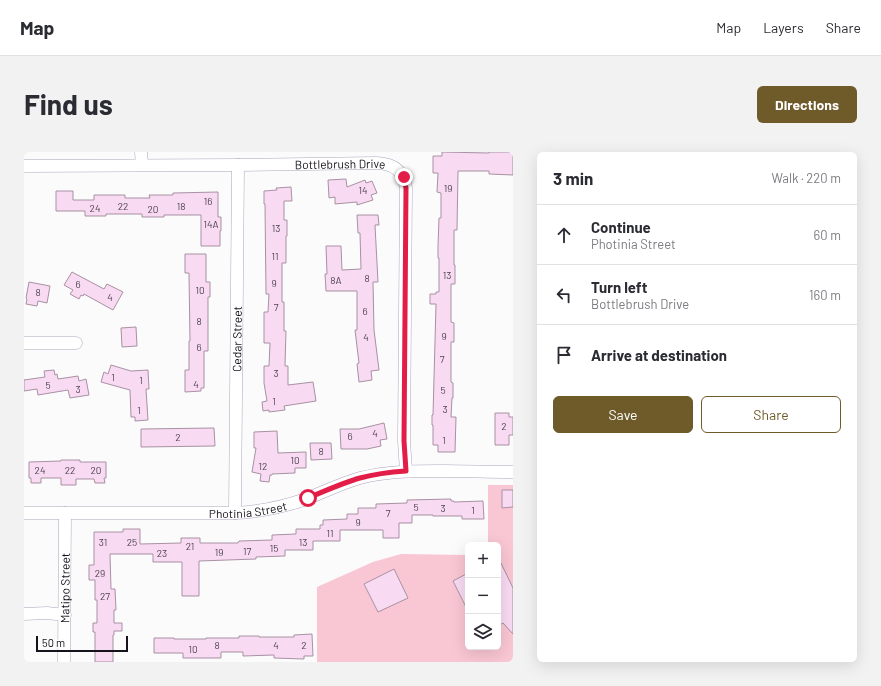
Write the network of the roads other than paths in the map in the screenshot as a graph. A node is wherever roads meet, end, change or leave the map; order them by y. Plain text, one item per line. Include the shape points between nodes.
1 (141, 152) edge
2 (142, 165) junction
3 (238, 165) junction
4 (24, 166) edge
5 (24, 343) edge
6 (76, 343) dead end
7 (406, 471) junction
8 (513, 472) edge
9 (24, 513) edge
10 (65, 513) junction
11 (235, 513) junction
12 (24, 614) edge
13 (65, 615) junction
14 (64, 662) edge

1 - 2 street
2 - 3 street, Bottlebrush Drive
2 - 4 street, Bottlebrush Drive
3 - 7 street, Bottlebrush Drive via 384,163 396,168 404,177
3 - 11 street, Cedar Street
5 - 6 street
7 - 8 street, Photinia Street
7 - 11 street, Photinia Street via 360,478 278,508
9 - 10 street, Photinia Street
10 - 11 street, Photinia Street
10 - 13 street, Matipo Street
12 - 13 street
13 - 14 street, Matipo Street

